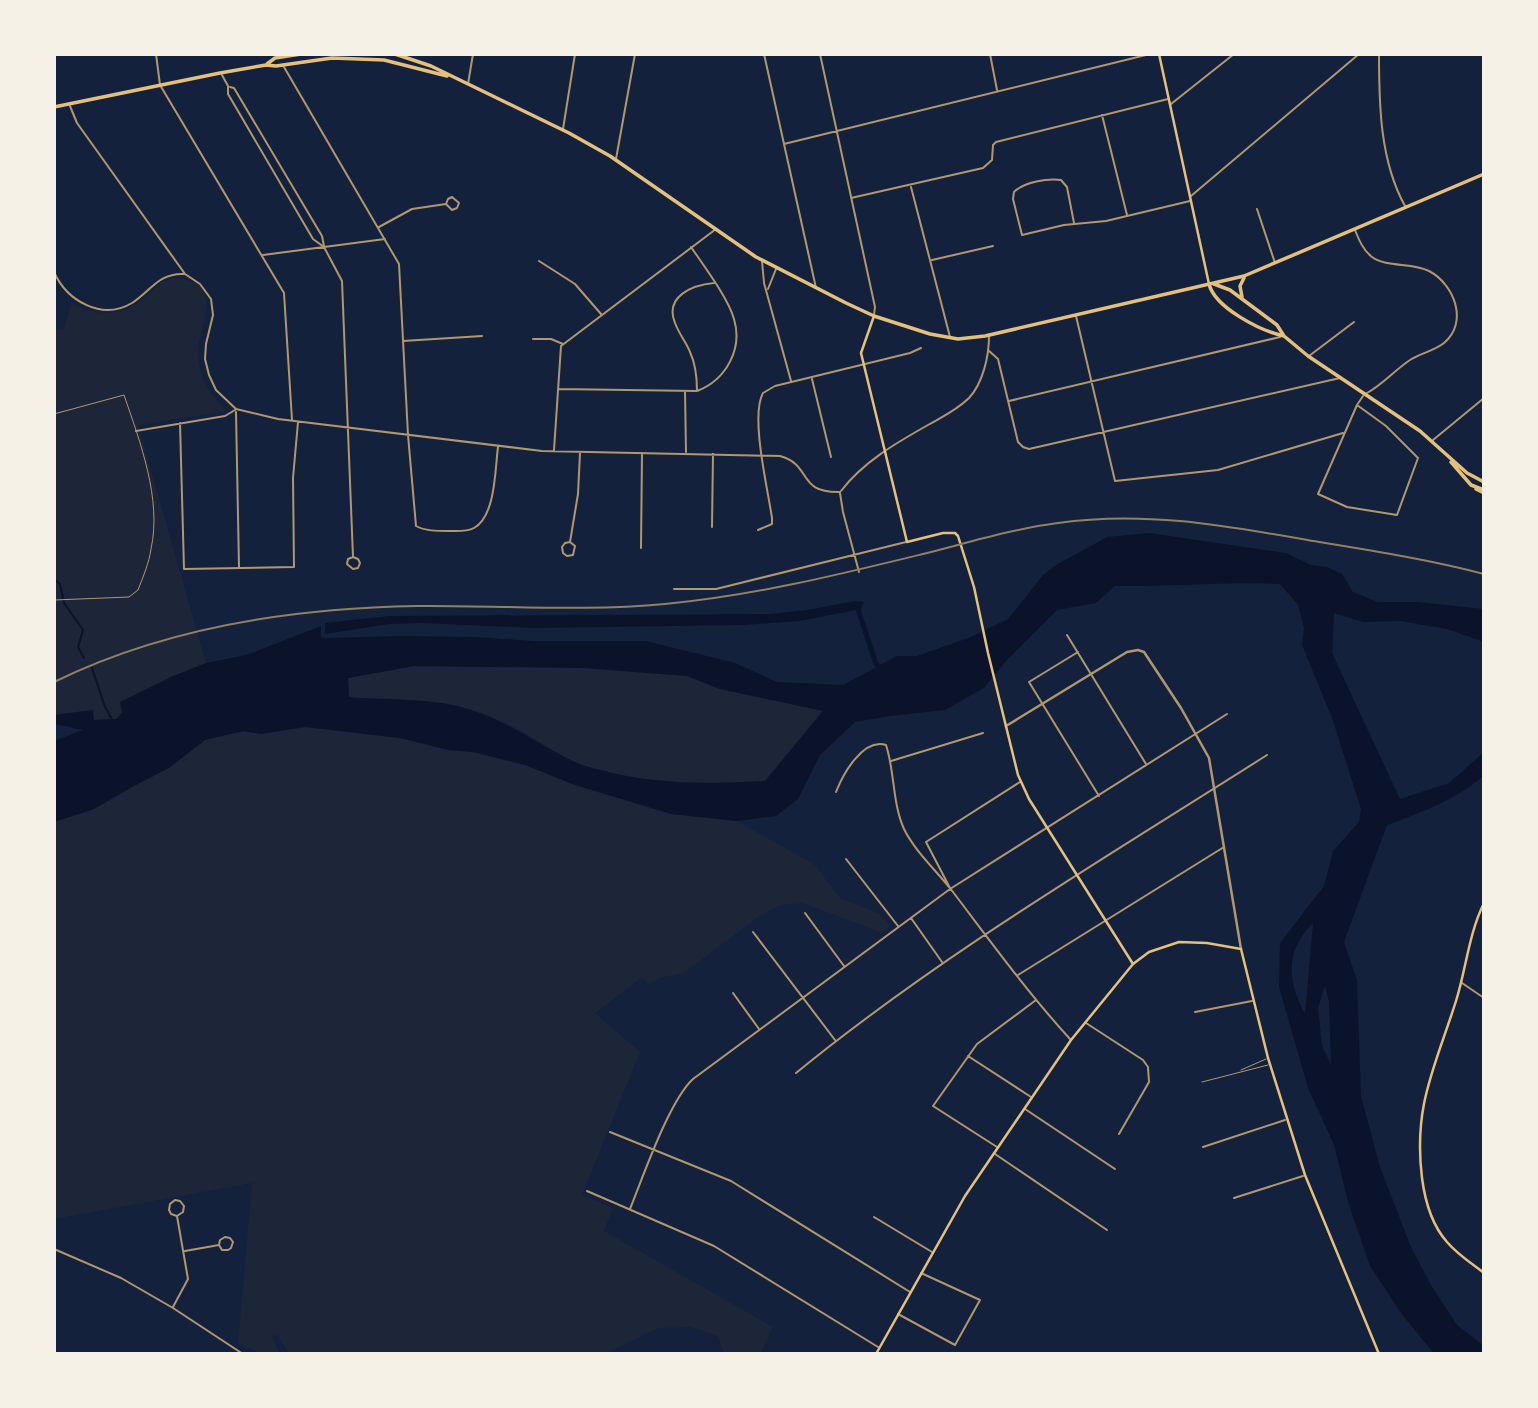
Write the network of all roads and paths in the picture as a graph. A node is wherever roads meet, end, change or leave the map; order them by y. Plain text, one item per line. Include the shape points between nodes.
1 (156, 54) edge
2 (301, 54) edge
3 (473, 54) edge
4 (575, 54) edge
5 (635, 54) edge
6 (764, 54) edge
7 (820, 54) edge
8 (990, 54) edge
9 (1150, 54) edge
10 (1159, 54) edge
11 (1234, 54) edge
12 (1359, 54) edge
13 (1379, 54) edge
14 (399, 55) edge
15 (265, 65) junction
16 (283, 65) junction
17 (220, 73) junction
18 (455, 79) junction
19 (160, 85) junction
20 (468, 85) junction
21 (228, 86) junction
22 (998, 92) junction
23 (1169, 99) junction
24 (69, 104) junction
25 (1170, 104) junction
26 (54, 107) edge
27 (1102, 116) junction
28 (563, 130) junction
29 (837, 131) junction
30 (262, 136) junction
31 (255, 139) junction
32 (784, 144) junction
33 (616, 160) junction
34 (1484, 174) edge
35 (911, 185) junction
36 (292, 186) junction
37 (285, 190) junction
38 (852, 198) junction
39 (1190, 198) junction
40 (446, 204) dead end
41 (1406, 207) junction
42 (1257, 209) dead end
43 (1127, 216) junction
44 (1074, 223) junction
45 (379, 227) junction
46 (716, 229) junction
47 (1355, 229) junction
48 (385, 239) junction
49 (993, 246) dead end
50 (324, 247) junction
51 (691, 247) junction
52 (261, 256) junction
53 (762, 260) junction
54 (931, 260) junction
55 (539, 261) dead end
56 (1275, 264) junction
57 (777, 268) junction
58 (54, 272) edge
59 (185, 274) junction
60 (1248, 275) junction
61 (56, 280) edge
62 (714, 284) junction
63 (1209, 284) junction
64 (817, 289) junction
65 (767, 290) junction
66 (1243, 299) junction
67 (601, 314) junction
68 (1076, 315) junction
69 (874, 316) junction
70 (1354, 322) dead end
71 (989, 335) junction
72 (482, 336) dead end
73 (1284, 336) junction
74 (950, 338) junction
75 (533, 339) dead end
76 (402, 341) junction
77 (562, 344) junction
78 (921, 348) dead end
79 (988, 350) junction
80 (1308, 356) junction
81 (863, 365) junction
82 (812, 378) junction
83 (1341, 378) junction
84 (791, 382) junction
85 (1092, 382) junction
86 (557, 389) junction
87 (685, 390) junction
88 (697, 391) junction
89 (1364, 393) junction
90 (1484, 398) edge
91 (1008, 401) junction
92 (1357, 405) junction
93 (236, 410) junction
94 (54, 414) edge
95 (292, 421) junction
96 (298, 421) junction
97 (180, 423) junction
98 (348, 427) junction
99 (136, 431) junction
100 (1104, 433) junction
101 (1345, 433) junction
102 (408, 435) junction
103 (1432, 440) junction
104 (498, 446) junction
105 (554, 451) junction
106 (580, 451) junction
107 (884, 451) junction
108 (1444, 451) junction
109 (642, 452) junction
110 (686, 453) junction
111 (713, 454) junction
112 (762, 454) junction
113 (831, 457) dead end
114 (1484, 482) edge
115 (1484, 491) edge
116 (840, 492) junction
117 (712, 527) dead end
118 (758, 530) dead end
119 (570, 542) junction
120 (907, 542) junction
121 (640, 548) dead end
122 (854, 555) junction
123 (353, 557) dead end
124 (239, 568) junction
125 (859, 572) dead end
126 (674, 589) dead end
127 (54, 600) edge
128 (1067, 635) dead end
129 (1078, 652) junction
130 (1092, 674) junction
131 (1041, 705) junction
132 (1227, 714) dead end
133 (1006, 726) junction
134 (984, 733) dead end
135 (1196, 733) junction
136 (1267, 755) dead end
137 (890, 761) junction
138 (1146, 765) junction
139 (1020, 782) junction
140 (1215, 788) junction
141 (836, 792) dead end
142 (1099, 796) junction
143 (1047, 828) junction
144 (1224, 847) junction
145 (846, 859) dead end
146 (1077, 876) junction
147 (950, 889) junction
148 (1484, 903) edge
149 (805, 914) dead end
150 (911, 918) junction
151 (1105, 920) junction
152 (899, 927) junction
153 (753, 932) dead end
154 (985, 935) junction
155 (1241, 949) junction
156 (942, 963) junction
157 (1133, 964) junction
158 (845, 967) junction
159 (1017, 975) junction
160 (1461, 982) junction
161 (733, 993) dead end
162 (803, 998) junction
163 (1484, 998) edge
164 (1036, 999) junction
165 (1254, 1000) junction
166 (1195, 1012) dead end
167 (1086, 1023) junction
168 (760, 1030) junction
169 (1071, 1040) junction
170 (836, 1041) junction
171 (968, 1055) junction
172 (1268, 1058) junction
173 (1270, 1064) junction
174 (1239, 1071) junction
175 (796, 1073) dead end
176 (1202, 1082) dead end
177 (1032, 1097) junction
178 (1025, 1108) junction
179 (1288, 1119) junction
180 (610, 1132) dead end
181 (1119, 1134) dead end
182 (1203, 1147) dead end
183 (998, 1148) junction
184 (654, 1149) junction
185 (994, 1154) junction
186 (1115, 1169) dead end
187 (1305, 1175) junction
188 (587, 1191) dead end
189 (1234, 1198) dead end
190 (630, 1209) junction
191 (177, 1216) junction
192 (874, 1217) dead end
193 (1107, 1230) dead end
194 (219, 1245) junction
195 (54, 1249) edge
196 (184, 1251) junction
197 (932, 1252) junction
198 (920, 1273) junction
199 (1484, 1273) edge
200 (910, 1292) junction
201 (173, 1308) junction
202 (898, 1314) junction
203 (880, 1348) junction
204 (243, 1354) edge
205 (876, 1354) edge
206 (1379, 1354) edge

1 - 19 street
2 - 15 main road via 275,58
3 - 20 street
4 - 28 street
5 - 33 street
6 - 32 street
7 - 29 street
8 - 22 street
9 - 22 street
10 - 23 main road
11 - 25 street
12 - 39 street
13 - 41 street via 1385,152
14 - 18 main road
15 - 16 main road
15 - 17 main road
16 - 18 main road via 369,58
16 - 45 street
17 - 19 main road
17 - 21 street
18 - 20 main road
19 - 24 main road
19 - 52 street
20 - 28 main road
21 - 30 street via 234,88
21 - 31 street via 228,94
22 - 29 street
23 - 25 main road
23 - 27 street
24 - 26 main road
24 - 59 street via 77,123
25 - 39 main road
27 - 35 street via 995,143 992,160 983,168
27 - 43 street
28 - 33 main road
29 - 32 street
29 - 38 street
30 - 31 street
30 - 36 street
31 - 37 street
32 - 64 street
33 - 46 main road
34 - 41 main road
35 - 38 street
35 - 54 street
36 - 37 street
36 - 50 street
37 - 50 street via 313,239
38 - 69 street
39 - 43 street
39 - 63 main road
40 - 45 street via 412,209
41 - 47 main road
42 - 56 street
43 - 44 street
44 - 44 street via 1022,234 1015,191 1061,180
45 - 48 street
46 - 51 street
46 - 53 main road
47 - 56 main road
47 - 89 street via 1373,258 1436,275 1452,294 1457,312 1446,341 1409,360
48 - 50 street
48 - 76 street via 400,264
49 - 54 street
50 - 52 street
50 - 98 street via 344,286
51 - 62 street
51 - 67 street
52 - 95 street via 284,295
53 - 57 main road
53 - 65 street
54 - 74 street
55 - 67 street via 575,284
56 - 60 main road
57 - 64 main road
57 - 65 street
58 - 61 street
59 - 61 street via 162,277 129,304 104,310 75,299
59 - 93 street via 201,284 211,299 207,370 220,396
60 - 63 main road
60 - 66 main road via 1241,285
62 - 88 street via 734,319 736,346 725,370
62 - 88 street via 685,291 673,311 692,358
63 - 66 main road via 1223,286
63 - 68 main road
63 - 73 main road via 1222,304 1268,333
64 - 69 main road
65 - 84 street
66 - 73 main road
67 - 77 street
68 - 71 main road
68 - 85 street
69 - 74 main road
69 - 81 main road via 861,350
70 - 80 street
71 - 74 main road
71 - 79 street
72 - 76 street
73 - 80 main road
73 - 85 street
75 - 77 street
76 - 102 street
77 - 86 street
78 - 81 street
79 - 91 street via 998,359
79 - 107 street via 977,386 966,401
80 - 83 main road
81 - 82 street
81 - 107 main road
82 - 84 street
82 - 113 street
83 - 89 main road
83 - 100 street
84 - 112 street via 766,390 759,400
85 - 91 street
85 - 100 street
86 - 87 street
86 - 105 street
87 - 88 street
87 - 110 street
89 - 92 street
89 - 103 main road
90 - 103 street
91 - 100 street via 1023,447 1035,449
92 - 101 street
92 - 101 street via 1418,458 1397,514 1347,507 1318,495
93 - 95 street
93 - 97 street
93 - 124 street
94 - 99 lane via 124,395
95 - 96 street
96 - 98 street
96 - 124 street via 294,567
97 - 99 street
97 - 124 street via 184,569
98 - 102 street
98 - 123 street
99 - 127 lane via 154,503 152,547 138,590 129,597
100 - 101 street via 1115,481 1218,470
102 - 104 street
102 - 104 street via 415,523 421,529 465,531 481,523 490,503
103 - 108 main road
104 - 105 street
105 - 106 street
106 - 109 street
106 - 119 street
107 - 116 street
107 - 120 main road
108 - 114 main road
108 - 115 main road via 1471,485
109 - 110 street
109 - 121 street
110 - 111 street
111 - 112 street
111 - 117 street
112 - 116 street via 792,461 814,488
112 - 118 street via 772,524
116 - 122 street
119 - 119 street via 575,552 566,556 562,546
120 - 122 street
120 - 133 main road via 957,534 971,573
122 - 125 street
122 - 126 street via 716,589
128 - 129 street
129 - 130 street
129 - 131 street via 1029,682
130 - 131 street
130 - 135 street via 1127,652 1140,650
130 - 138 street
131 - 133 street
131 - 142 street
132 - 135 street
133 - 139 main road
134 - 137 street
135 - 138 street
135 - 140 street via 1209,758
136 - 140 street
137 - 141 street via 887,746 871,746 843,775
137 - 147 street via 905,831
138 - 142 street
139 - 143 main road
139 - 147 street via 926,842
140 - 144 street
140 - 146 street
142 - 143 street
143 - 146 main road
143 - 147 street
144 - 151 street
144 - 155 street
145 - 152 street
146 - 151 main road
146 - 154 street
147 - 150 street
147 - 154 street
148 - 160 main road
149 - 158 street
150 - 152 street
150 - 156 street
151 - 157 main road
151 - 159 street
152 - 158 street
153 - 162 street
154 - 156 street
154 - 159 street
155 - 157 main road via 1179,942 1149,952
155 - 165 main road
156 - 170 street
157 - 167 main road
158 - 162 street
159 - 164 street
160 - 163 street
160 - 199 main road via 1422,1107 1420,1161 1435,1225 1449,1245
161 - 168 street
162 - 168 street
162 - 170 street
164 - 169 street
164 - 171 street via 983,1038
165 - 166 street
165 - 172 main road
167 - 169 main road
167 - 181 street via 1148,1067 1149,1082
168 - 184 street via 687,1084
169 - 177 main road
170 - 175 street
171 - 177 street
171 - 183 street via 933,1106
172 - 173 main road
172 - 174 lane
173 - 174 lane
173 - 179 main road
174 - 176 lane
177 - 178 main road
178 - 183 main road
178 - 186 street
179 - 182 street
179 - 187 main road
180 - 184 street
183 - 185 main road
184 - 190 street
184 - 200 street via 742,1187
185 - 193 street
185 - 197 main road
187 - 189 street
187 - 206 main road
188 - 190 street
190 - 203 street via 714,1246
191 - 191 street via 184,1208 175,1200 168,1208
191 - 196 street
192 - 197 street
194 - 194 street via 225,1237 233,1242 228,1251
194 - 196 street
195 - 201 street via 108,1271
196 - 201 street via 187,1283
197 - 198 main road
198 - 200 main road
198 - 202 street via 980,1300 955,1345
200 - 202 main road
201 - 204 street
202 - 203 main road
203 - 205 main road

